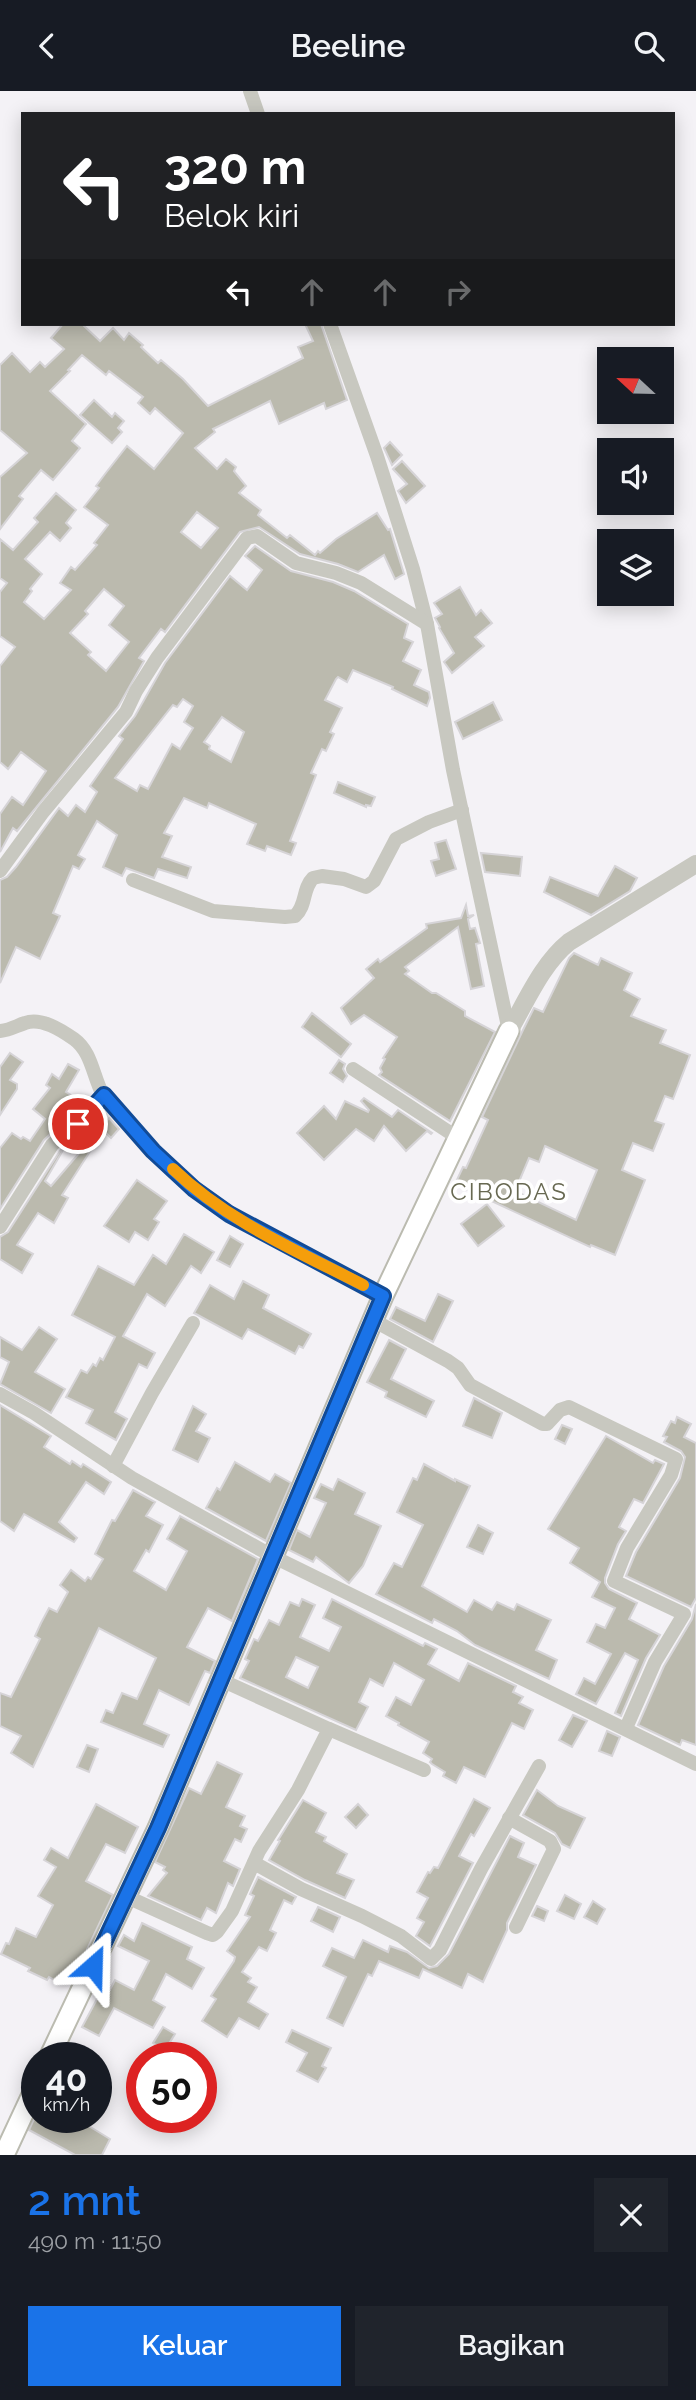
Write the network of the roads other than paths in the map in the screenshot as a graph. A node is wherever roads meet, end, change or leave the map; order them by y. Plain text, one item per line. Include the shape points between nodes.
1 (250, 91) edge
2 (257, 112) edge
3 (331, 326) edge
4 (427, 624) junction
5 (461, 810) junction
6 (696, 864) edge
7 (0, 871) edge
8 (134, 880) dead end
9 (0, 1031) edge
10 (509, 1031) junction
11 (353, 1069) dead end
12 (104, 1095) junction
13 (458, 1138) junction
14 (0, 1227) edge
15 (383, 1296) junction
16 (373, 1320) junction
17 (193, 1323) dead end
18 (0, 1394) edge
19 (113, 1466) junction
20 (274, 1557) junction
21 (221, 1680) junction
22 (626, 1728) junction
23 (329, 1729) junction
24 (696, 1764) edge
25 (539, 1766) dead end
26 (424, 1770) dead end
27 (509, 1818) junction
28 (254, 1863) junction
29 (125, 1896) junction
30 (516, 1927) dead end
31 (57, 2042) edge
32 (21, 2118) edge
33 (4, 2155) edge

1 - 2 street
3 - 4 street via 384,479
4 - 5 street
4 - 7 street via 360,583 296,563 251,536 157,658 126,712
5 - 8 street via 396,839 369,885 313,878 295,916 213,911
5 - 10 street
6 - 10 street via 558,951
9 - 12 street via 38,1021 73,1038 86,1053
10 - 13 main road
11 - 13 street
12 - 14 street via 52,1145
12 - 15 street via 194,1189 229,1214
13 - 15 main road
15 - 16 main road
16 - 20 main road
16 - 22 street via 448,1361 470,1385 543,1424 569,1407 676,1459 614,1581 684,1614 655,1662
17 - 19 street
18 - 19 street
19 - 20 street
20 - 21 main road
20 - 22 street
21 - 23 street
21 - 29 main road
22 - 24 street
23 - 26 street
23 - 28 street
25 - 27 street
27 - 28 street via 440,1950 431,1959 401,1936
27 - 30 street via 550,1841 554,1849
28 - 29 street via 232,1911 213,1935
29 - 31 main road
32 - 33 main road

